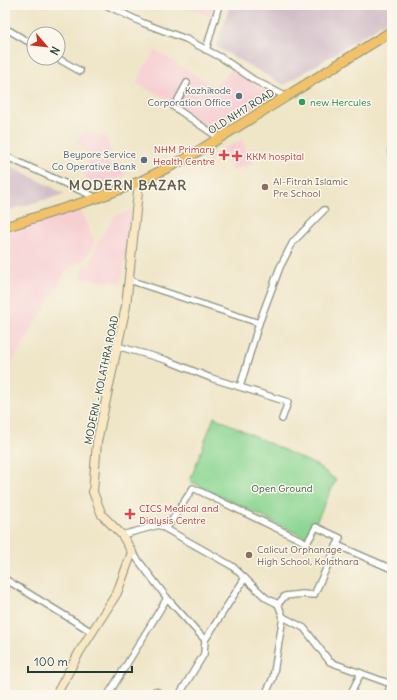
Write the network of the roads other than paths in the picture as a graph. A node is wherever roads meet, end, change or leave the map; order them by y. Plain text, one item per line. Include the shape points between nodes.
1 (106, 5) edge
2 (219, 5) edge
3 (5, 28) edge
4 (392, 32) edge
5 (26, 40) edge
6 (206, 50) junction
7 (66, 63) edge
8 (80, 71) dead end
9 (187, 83) dead end
10 (285, 96) junction
11 (219, 138) junction
12 (5, 156) edge
13 (139, 182) junction
14 (97, 198) junction
15 (324, 210) dead end
16 (5, 227) edge
17 (129, 280) junction
18 (259, 323) junction
19 (117, 346) junction
20 (240, 387) junction
21 (282, 419) dead end
22 (166, 529) junction
23 (122, 535) junction
24 (337, 545) junction
25 (132, 552) junction
26 (392, 569) edge
27 (245, 578) junction
28 (5, 579) edge
29 (167, 598) junction
30 (278, 604) junction
31 (282, 617) junction
32 (92, 632) junction
33 (205, 640) junction
34 (361, 673) junction
35 (56, 695) edge
36 (108, 695) edge
37 (153, 695) edge
38 (165, 695) edge
39 (179, 695) edge
40 (265, 695) edge
41 (350, 695) edge
42 (386, 695) edge

1 - 6 street
2 - 6 street
3 - 5 street
4 - 10 main road, OLD NH17 ROAD
6 - 10 street
7 - 8 street
9 - 11 street via 174,107
10 - 11 main road, OLD NH17 ROAD
11 - 13 main road, OLD NH17 ROAD via 187,158
12 - 14 street
13 - 14 main road, OLD NH17 ROAD
13 - 17 main road, MODERN - KOLATHRA ROAD
14 - 16 main road, OLD NH17 ROAD
15 - 18 street via 293,242 280,267
17 - 18 street
17 - 19 main road, MODERN - KOLATHRA ROAD
18 - 20 street
19 - 20 street via 166,360
19 - 23 main road, MODERN - KOLATHRA ROAD via 97,442 94,492 102,515
20 - 21 street via 288,402
22 - 23 street via 159,525
22 - 24 street via 193,488 307,543 316,527 340,538
22 - 27 street via 232,566
23 - 25 main road, MODERN - KOLATHRA ROAD
24 - 26 street
24 - 30 street via 314,595 285,596
25 - 29 street
25 - 32 main road via 117,593
27 - 30 street via 266,598
27 - 33 street
28 - 32 street
29 - 33 street
29 - 36 street
30 - 31 street
31 - 34 street via 304,628 330,662
31 - 40 street via 273,678
32 - 35 main road
33 - 39 street via 204,654
34 - 41 street
34 - 42 street via 391,684
37 - 38 street via 155,691

